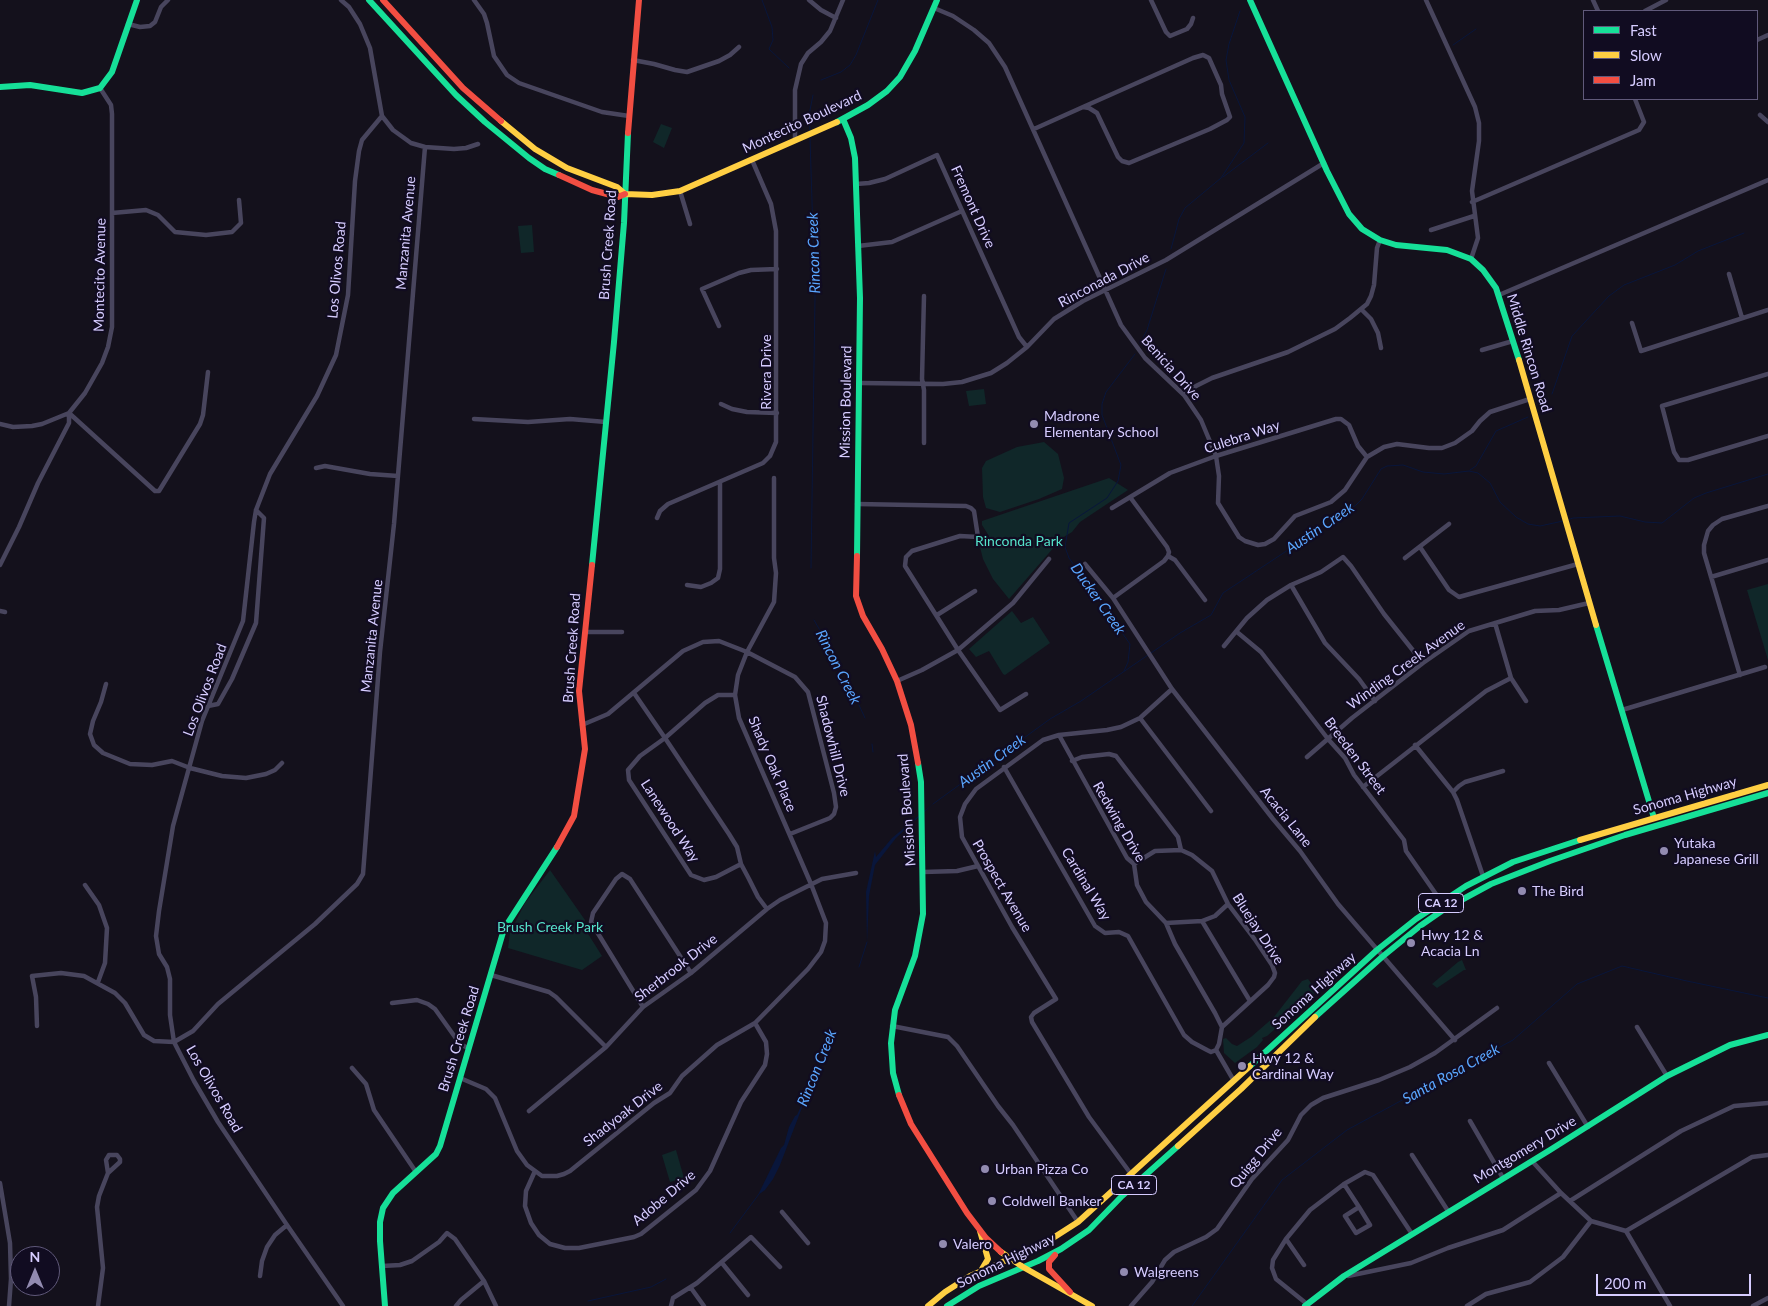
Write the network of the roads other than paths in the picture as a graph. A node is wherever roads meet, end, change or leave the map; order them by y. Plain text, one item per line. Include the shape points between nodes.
1 (137, 0) edge
2 (144, 0) edge
3 (168, 0) edge
4 (341, 0) edge
5 (369, 0) edge
6 (383, 0) edge
7 (474, 0) edge
8 (639, 0) edge
9 (809, 0) edge
10 (843, 0) edge
11 (938, 0) edge
12 (1151, 0) edge
13 (1250, 0) edge
14 (1426, 0) edge
15 (1666, 0) edge
16 (934, 8) junction
17 (133, 10) junction
18 (1647, 10) edge
19 (836, 18) junction
20 (1193, 18) dead end
21 (128, 24) junction
22 (739, 46) dead end
23 (633, 60) junction
24 (0, 87) edge
25 (100, 88) junction
26 (1635, 100) edge
27 (1083, 107) junction
28 (1760, 115) dead end
29 (382, 116) junction
30 (629, 116) junction
31 (843, 118) junction
32 (1768, 122) edge
33 (1034, 129) junction
34 (796, 140) junction
35 (478, 144) dead end
36 (424, 147) junction
37 (752, 160) junction
38 (1324, 163) junction
39 (1768, 180) edge
40 (856, 184) junction
41 (680, 191) junction
42 (624, 194) junction
43 (238, 200) dead end
44 (1472, 202) junction
45 (962, 211) junction
46 (112, 213) junction
47 (1474, 216) junction
48 (690, 224) dead end
49 (1431, 230) dead end
50 (1380, 240) junction
51 (858, 246) junction
52 (1471, 259) junction
53 (777, 270) junction
54 (1729, 274) dead end
55 (1105, 290) junction
56 (1499, 295) junction
57 (924, 296) dead end
58 (1361, 309) junction
59 (1768, 310) edge
60 (1742, 318) junction
61 (1632, 323) dead end
62 (719, 326) dead end
63 (1514, 341) junction
64 (1027, 347) junction
65 (1381, 348) dead end
66 (1482, 350) dead end
67 (208, 372) dead end
68 (1768, 374) edge
69 (859, 383) junction
70 (923, 384) junction
71 (1184, 395) junction
72 (1530, 399) junction
73 (721, 404) dead end
74 (69, 413) junction
75 (777, 413) junction
76 (474, 419) dead end
77 (606, 422) junction
78 (0, 424) edge
79 (1768, 436) edge
80 (924, 443) dead end
81 (1216, 456) junction
82 (1367, 457) junction
83 (316, 468) dead end
84 (398, 476) junction
85 (774, 478) dead end
86 (720, 482) junction
87 (1130, 497) junction
88 (857, 504) junction
89 (1768, 506) edge
90 (1112, 508) dead end
91 (256, 510) junction
92 (657, 518) dead end
93 (1449, 524) dead end
94 (1420, 547) junction
95 (1168, 556) junction
96 (1404, 558) dead end
97 (1049, 559) dead end
98 (1768, 560) edge
99 (1085, 564) dead end
100 (1578, 564) junction
101 (0, 565) edge
102 (1711, 577) junction
103 (687, 585) dead end
104 (1291, 585) junction
105 (975, 591) dead end
106 (1113, 598) junction
107 (1205, 600) dead end
108 (1589, 603) junction
109 (937, 614) junction
110 (1495, 623) junction
111 (585, 632) junction
112 (622, 632) dead end
113 (1237, 632) junction
114 (1224, 646) dead end
115 (958, 650) junction
116 (747, 652) junction
117 (1423, 663) junction
118 (1765, 667) dead end
119 (1740, 674) junction
120 (1511, 678) junction
121 (897, 681) junction
122 (106, 684) dead end
123 (1172, 689) junction
124 (634, 693) junction
125 (1026, 694) dead end
126 (735, 695) junction
127 (1374, 701) junction
128 (1526, 701) dead end
129 (208, 706) junction
130 (1622, 710) junction
131 (1140, 718) junction
132 (582, 725) junction
133 (1059, 735) junction
134 (666, 738) junction
135 (1328, 739) junction
136 (1415, 745) junction
137 (1308, 757) dead end
138 (1072, 761) junction
139 (282, 763) dead end
140 (1004, 767) junction
141 (190, 768) junction
142 (1503, 771) dead end
143 (1768, 785) edge
144 (1363, 787) junction
145 (1453, 792) junction
146 (1768, 793) edge
147 (1211, 811) dead end
148 (1654, 818) junction
149 (1656, 826) junction
150 (790, 834) junction
151 (1181, 850) junction
152 (741, 864) junction
153 (1134, 864) junction
154 (978, 866) junction
155 (924, 872) junction
156 (856, 873) dead end
157 (1483, 876) junction
158 (811, 884) junction
159 (85, 885) dead end
160 (1440, 903) junction
161 (1228, 904) junction
162 (767, 909) junction
163 (1202, 922) junction
164 (1166, 923) junction
165 (1377, 950) junction
166 (1382, 957) junction
167 (691, 973) junction
168 (491, 975) junction
169 (98, 982) junction
170 (1250, 1001) junction
171 (392, 1003) dead end
172 (644, 1007) junction
173 (1497, 1008) dead end
174 (755, 1023) junction
175 (37, 1026) dead end
176 (892, 1026) junction
177 (1222, 1027) junction
178 (1637, 1027) dead end
179 (1768, 1035) edge
180 (1455, 1040) junction
181 (174, 1042) junction
182 (606, 1047) junction
183 (468, 1048) junction
184 (1216, 1050) junction
185 (1549, 1062) dead end
186 (352, 1068) dead end
187 (1667, 1076) junction
188 (460, 1078) junction
189 (1234, 1081) junction
190 (1241, 1089) junction
191 (1768, 1103) edge
192 (529, 1111) dead end
193 (1470, 1121) dead end
194 (1588, 1127) junction
195 (1412, 1155) dead end
196 (1768, 1155) edge
197 (1532, 1161) junction
198 (536, 1171) junction
199 (108, 1172) dead end
200 (416, 1172) junction
201 (1131, 1174) junction
202 (1503, 1178) junction
203 (0, 1183) edge
204 (1344, 1184) junction
205 (1561, 1193) junction
206 (1570, 1201) junction
207 (1359, 1207) junction
208 (1448, 1211) junction
209 (782, 1212) dead end
210 (1591, 1221) junction
211 (1078, 1222) junction
212 (287, 1225) junction
213 (980, 1231) junction
214 (1626, 1231) junction
215 (1412, 1234) junction
216 (1286, 1239) junction
217 (808, 1243) dead end
218 (1061, 1249) junction
219 (1010, 1258) junction
220 (722, 1263) junction
221 (1304, 1265) dead end
222 (382, 1266) junction
223 (780, 1267) dead end
224 (1023, 1267) junction
225 (980, 1271) junction
226 (260, 1276) dead end
227 (1344, 1276) junction
228 (484, 1281) junction
229 (690, 1288) junction
230 (1070, 1292) junction
231 (748, 1295) dead end
232 (1768, 1298) edge
233 (952, 1305) edge
234 (1306, 1305) edge
235 (9, 1306) edge
236 (98, 1306) edge
237 (343, 1306) edge
238 (385, 1306) edge
239 (456, 1306) edge
240 (496, 1306) edge
241 (671, 1306) edge
242 (704, 1306) edge
243 (928, 1306) edge
244 (1092, 1306) edge
245 (1131, 1306) edge
246 (1467, 1306) edge
247 (1670, 1306) edge
248 (1753, 1306) edge

1 - 17 main road
2 - 17 main road
3 - 21 street via 150,26
4 - 29 street via 360,24 370,48
5 - 42 main road, Montecito Boulevard via 456,95 529,158 592,190 618,198
6 - 42 main road via 463,88 513,132 551,159 617,187
7 - 30 street via 484,14 494,56 507,75 519,83 602,112
8 - 23 main road, Brush Creek Road
9 - 19 street
10 - 19 street
11 - 16 main road, Montecito Boulevard
12 - 20 street via 1170,36 1187,28
13 - 38 main road, Middle Rincon Road
14 - 44 street via 1479,123
15 - 18 street
16 - 31 main road, Montecito Boulevard via 900,77 874,102
16 - 33 street, Benicia Drive via 963,22 989,43
17 - 21 main road
19 - 34 street via 830,31 808,53 800,68 794,101
21 - 25 main road via 112,72
22 - 23 street via 719,61 687,72
23 - 30 main road, Brush Creek Road
24 - 25 main road via 46,86 82,93
25 - 46 street, Montecito Avenue via 111,105 112,114
26 - 44 street via 1644,122 1638,130
27 - 27 street via 1097,113 1118,157 1129,164 1230,117 1221,85 1209,58 1203,55
27 - 33 street
28 - 32 street
29 - 36 street via 402,137
29 - 91 street, Los Olivos Road via 362,140 359,151 348,296 336,355 270,474
30 - 42 main road, Brush Creek Road
31 - 34 main road, Montecito Boulevard
31 - 40 main road, Mission Boulevard via 853,143
33 - 55 street, Benicia Drive
34 - 37 main road, Montecito Boulevard
35 - 36 street via 454,149
36 - 84 street, Manzanita Avenue
37 - 41 main road, Montecito Boulevard
37 - 53 street, Rivera Drive via 775,218
38 - 50 main road, Middle Rincon Road via 1349,214 1362,229
38 - 55 street, Rinconada Drive via 1166,260
39 - 56 street
40 - 45 street, Fremont Drive via 885,179 938,155
40 - 51 main road, Mission Boulevard
41 - 42 main road, Montecito Boulevard
41 - 48 street
42 - 77 main road, Brush Creek Road
43 - 46 street via 240,223 232,232 206,235 175,232 158,215 146,210
44 - 47 street
45 - 51 street via 892,242
45 - 64 street, Fremont Drive
46 - 74 street, Montecito Avenue via 110,338 102,363
47 - 49 street
47 - 52 street via 1478,238
50 - 52 main road, Middle Rincon Road via 1396,245 1447,250
50 - 58 street via 1371,296
51 - 69 main road, Mission Boulevard
52 - 56 main road, Middle Rincon Road via 1491,279
53 - 62 street via 745,271 702,289
53 - 75 street, Rivera Drive
54 - 60 street
55 - 64 street, Rinconada Drive via 1054,319
55 - 71 street, Benicia Drive via 1121,325 1145,358
56 - 63 main road, Middle Rincon Road
57 - 70 street
58 - 65 street via 1371,319
58 - 71 street via 1335,329 1288,352 1212,378
59 - 60 street
60 - 61 street via 1641,351
63 - 66 street
63 - 72 main road, Middle Rincon Road
64 - 70 street, Rinconada Drive via 991,373 962,382
67 - 74 street via 200,424 159,491 155,491
68 - 79 street via 1662,406 1679,460
69 - 70 street, Rinconada Drive
69 - 88 main road, Mission Boulevard
70 - 80 street
71 - 81 street, Benicia Drive via 1201,420
72 - 82 street, Benicia Drive via 1490,412 1472,431 1442,448 1397,444
72 - 100 main road, Middle Rincon Road
73 - 75 street via 748,412
74 - 78 street via 32,426
74 - 101 street via 69,423
75 - 86 street, Rivera Drive via 776,442 770,456 763,463
76 - 77 street
77 - 111 main road, Brush Creek Road
81 - 82 street, Culebra Way via 1341,419 1349,425
81 - 82 street, Benicia Drive via 1220,508 1239,537 1258,545 1274,539 1295,516 1338,496
81 - 87 street, Culebra Way via 1170,473
83 - 84 street via 325,466
84 - 181 street, Manzanita Avenue via 380,652 363,874 357,884 315,924 218,1004 193,1031
85 - 116 street, Shady Oak Place via 774,602
86 - 92 street, Rivera Drive via 668,504
86 - 103 street via 718,578 701,587
87 - 90 street, Culebra Way
87 - 95 street via 1167,548
88 - 109 street via 966,506 974,512 978,537 960,536 912,551 906,557 906,566
88 - 121 main road, Mission Boulevard via 855,587 858,604
89 - 102 street via 1722,520 1708,531 1704,553
91 - 129 street, Los Olivos Road via 243,621
91 - 129 street via 264,518 256,624 218,704
93 - 94 street
94 - 96 street
94 - 100 street via 1450,590 1459,597
95 - 106 street
95 - 107 street via 1175,560
97 - 115 street via 1013,603
98 - 102 street
99 - 106 street, Acacia Lane
100 - 108 main road, Middle Rincon Road
102 - 119 street
104 - 113 street via 1267,600
104 - 117 street via 1343,558
104 - 127 street via 1325,643 1359,679
105 - 109 street
106 - 123 street, Acacia Lane
108 - 110 street, Winding Creek Avenue via 1559,610 1535,611
108 - 130 main road, Middle Rincon Road
109 - 115 street
110 - 117 street, Winding Creek Avenue via 1469,631
110 - 120 street
111 - 112 street
111 - 132 main road, Brush Creek Road via 579,698
113 - 114 street
113 - 135 street, Breeden Street via 1261,652
115 - 121 street
115 - 125 street via 1000,710
116 - 124 street, Shadowhill Drive via 719,640 703,642 683,651
116 - 126 street, Shady Oak Place
116 - 150 street, Shadowhill Drive via 795,677 808,692 834,793 836,807 830,818
117 - 127 street, Winding Creek Avenue
118 - 119 street
119 - 130 street
120 - 128 street
120 - 136 street via 1486,691
121 - 155 main road, Mission Boulevard via 920,775
122 - 141 street via 92,721 90,734 94,745 103,753 130,764 172,761
123 - 131 street, Prospect Avenue
123 - 165 street, Acacia Lane
124 - 132 street, Shadowhill Drive via 608,714
124 - 134 street
126 - 134 street, Lanewood Way via 718,695
126 - 150 street, Shady Oak Place via 739,718
127 - 135 street, Winding Creek Avenue
129 - 141 street, Los Olivos Road
130 - 148 main road, Middle Rincon Road
131 - 133 street, Prospect Avenue via 1107,730
131 - 147 street
132 - 168 main road, Brush Creek Road via 584,755 574,816 504,930
133 - 138 street, Redwing Drive
133 - 140 street, Prospect Avenue via 1043,740
134 - 152 street via 729,834
134 - 152 street, Lanewood Way via 640,756 628,770 630,780 692,875 704,880
135 - 137 street, Winding Creek Avenue
135 - 144 street, Breeden Street via 1345,758
136 - 144 street
136 - 145 street
138 - 151 street via 1082,757 1116,756 1178,837
138 - 153 street, Redwing Drive via 1127,858
139 - 141 street via 266,774 246,778
140 - 154 street, Prospect Avenue via 976,789 961,812 962,838
140 - 184 street, Cardinal Way via 1096,926 1105,933 1119,932 1128,936 1184,1034 1211,1052
141 - 181 street, Los Olivos Road via 173,826 156,936 159,954 170,979
142 - 145 street via 1465,782
143 - 148 main road, Sonoma Highway / CA 12
144 - 160 street, Breeden Street via 1404,840 1406,852
145 - 157 street
146 - 149 main road, Sonoma Highway / CA 12
148 - 149 main road, Middle Rincon Road
148 - 157 main road, Sonoma Highway / CA 12 via 1546,850
149 - 166 main road, Sonoma Highway / CA 12 via 1491,884 1438,914
150 - 158 street, Shady Oak Place
151 - 153 street via 1154,851
151 - 161 street, Bluejay Drive via 1212,871
152 - 162 street
153 - 164 street, Redwing Drive via 1141,894
154 - 155 street via 957,871
154 - 201 street, Prospect Avenue via 1056,999 1034,1013 1032,1022 1089,1117
155 - 176 main road, Mission Boulevard via 920,935 914,960 896,1004
156 - 158 street, Sherbrook Drive
157 - 160 main road, Sonoma Highway / CA 12
158 - 162 street, Sherbrook Drive
158 - 174 street, Shadyoak Drive via 826,923 821,952
159 - 169 street via 99,905 107,928 105,963
160 - 165 main road, Sonoma Highway / CA 12
161 - 163 street
161 - 170 street, Bluejay Drive via 1275,973 1268,985
162 - 167 street, Sherbrook Drive
163 - 164 street
163 - 170 street
164 - 177 street, Redwing Drive
165 - 166 street, Acacia Lane
165 - 189 main road, Sonoma Highway / CA 12
166 - 180 street, Acacia Lane
166 - 190 main road, Sonoma Highway / CA 12
167 - 172 street, Sherbrook Drive
167 - 172 street via 630,879 622,874 593,913 591,922
168 - 182 street via 549,992
168 - 183 main road, Brush Creek Road
169 - 175 street via 62,972 32,976
169 - 181 street via 125,1003 144,1034 154,1041
170 - 177 street, Bluejay Drive
171 - 183 street via 417,1000 428,1004 460,1044
172 - 182 street, Sherbrook Drive
173 - 180 street, Quigg Drive
174 - 198 street, Shadyoak Drive via 717,1045 682,1076 670,1093 570,1171 557,1176 542,1176
174 - 198 street, Adobe Drive via 766,1042 765,1065 741,1102 710,1171 696,1190 641,1234 579,1248 550,1244 531,1223 525,1206 526,1191
176 - 211 street via 948,1037
176 - 213 main road, Mission Boulevard via 892,1066 904,1108 918,1136
177 - 184 street
178 - 187 street
179 - 187 main road, Montgomery Drive via 1730,1044
180 - 245 street, Quigg Drive via 1410,1067 1311,1105 1301,1115 1288,1140 1252,1179 1217,1229 1165,1260 1152,1282
181 - 212 street, Los Olivos Road via 218,1122
182 - 192 street, Sherbrook Drive
183 - 188 main road, Brush Creek Road
184 - 189 street
185 - 194 street
186 - 200 street via 366,1084 374,1110
187 - 194 main road, Montgomery Drive
188 - 198 street via 486,1089 495,1098 517,1151
188 - 200 main road, Brush Creek Road via 440,1146
189 - 190 main road
189 - 201 main road, Sonoma Highway / CA 12
190 - 218 main road, Sonoma Highway / CA 12 via 1089,1230
191 - 206 street via 1734,1106 1682,1131
193 - 202 street
194 - 197 main road, Montgomery Drive
195 - 208 street
196 - 214 street via 1752,1157
197 - 202 main road, Montgomery Drive
197 - 205 street
199 - 236 street via 97,1207 103,1268
200 - 222 main road, Brush Creek Road via 383,1208 380,1222
201 - 211 main road, Sonoma Highway / CA 12
202 - 208 main road, Montgomery Drive
203 - 235 street via 10,1244
204 - 207 street
204 - 215 street via 1365,1172 1373,1175
204 - 216 street via 1310,1210
205 - 206 street
205 - 227 street via 1503,1230 1411,1263
206 - 210 street
207 - 207 street via 1370,1225 1356,1233 1345,1216
208 - 215 main road, Montgomery Drive
209 - 217 street
210 - 214 street
210 - 246 street via 1564,1257 1530,1282 1486,1294
211 - 219 main road, Sonoma Highway / CA 12 via 1049,1241
212 - 226 street via 267,1247
212 - 237 street, Los Olivos Road
213 - 219 main road, Mission Boulevard
213 - 225 main road via 988,1259
214 - 247 street
215 - 227 main road, Montgomery Drive
216 - 221 street
216 - 234 street via 1273,1260 1273,1274
218 - 224 main road, Sonoma Highway / CA 12
218 - 230 main road via 1050,1260 1049,1267
219 - 224 main road, Mission Boulevard
219 - 225 main road, Sonoma Highway / CA 12
220 - 223 street via 752,1236
220 - 229 street
220 - 231 street
222 - 228 street via 400,1265 412,1260 447,1233 455,1239
222 - 238 main road, Brush Creek Road
224 - 230 main road, Mission Boulevard
224 - 233 main road, Sonoma Highway / CA 12 via 979,1286
225 - 243 main road, Sonoma Highway / CA 12
227 - 234 main road, Montgomery Drive
228 - 239 street
228 - 240 street
229 - 241 street via 673,1298
229 - 242 street
230 - 244 main road, Mission Boulevard
232 - 248 street

